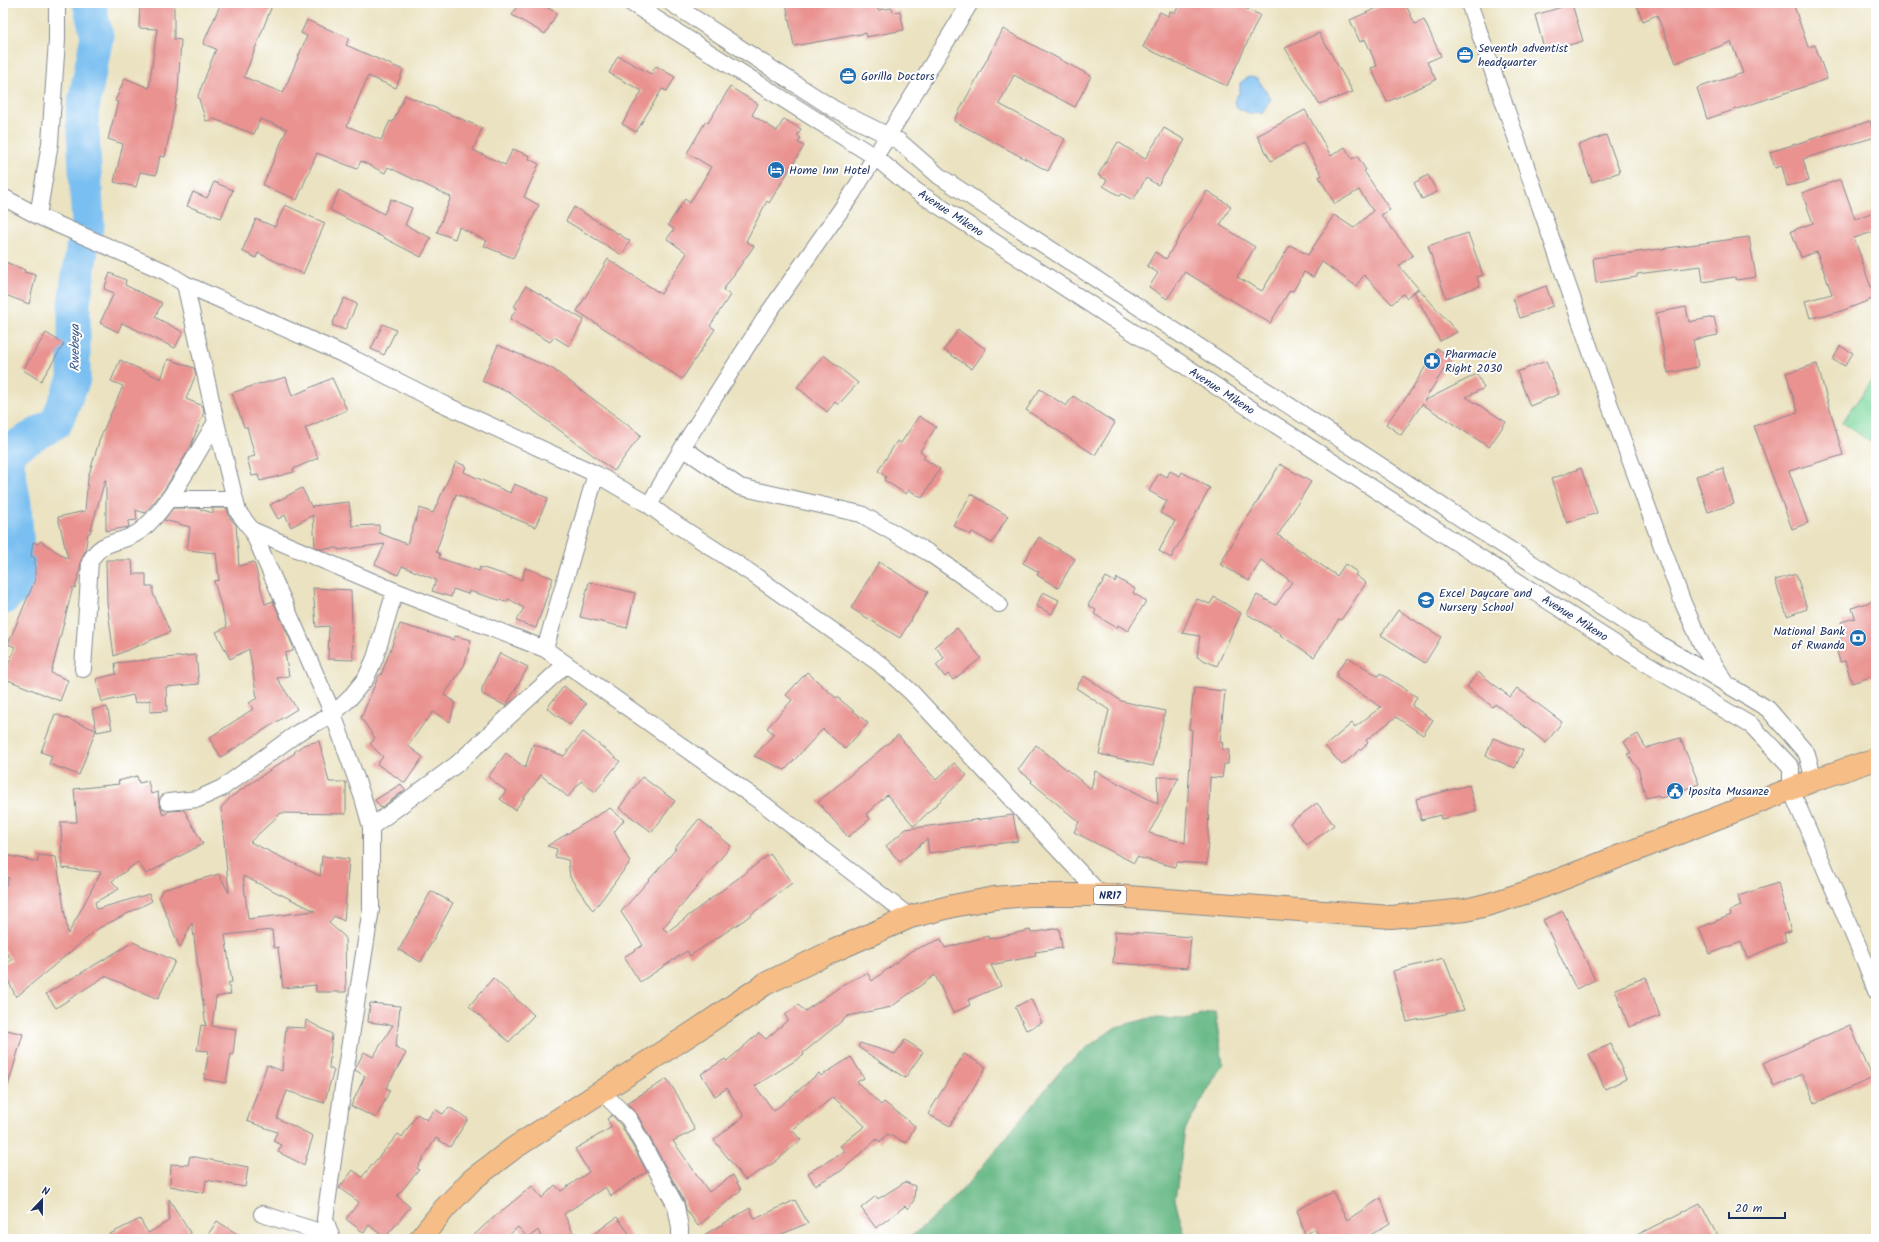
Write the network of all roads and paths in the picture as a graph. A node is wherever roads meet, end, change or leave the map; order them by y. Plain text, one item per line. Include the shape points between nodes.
1 (57, 3) edge
2 (631, 3) edge
3 (671, 3) edge
4 (970, 3) edge
5 (1469, 3) edge
6 (887, 135) junction
7 (875, 157) junction
8 (3, 197) edge
9 (38, 216) junction
10 (185, 284) junction
11 (216, 422) junction
12 (683, 448) junction
13 (596, 474) junction
14 (168, 499) junction
15 (235, 499) junction
16 (649, 505) junction
17 (252, 530) junction
18 (395, 591) junction
19 (999, 604) dead end
20 (1702, 645) junction
21 (545, 649) junction
22 (1676, 653) junction
23 (566, 664) junction
24 (1650, 665) junction
25 (83, 669) dead end
26 (1727, 685) junction
27 (1727, 712) junction
28 (333, 714) junction
29 (1876, 759) edge
30 (1814, 780) junction
31 (1791, 790) junction
32 (168, 802) dead end
33 (371, 827) junction
34 (1101, 895) junction
35 (910, 917) junction
36 (1876, 991) edge
37 (602, 1092) junction
38 (262, 1214) dead end
39 (331, 1237) edge
40 (420, 1239) edge
41 (680, 1239) edge

1 - 9 street via 50,143
2 - 7 street, Avenue Mikeno
3 - 6 street, Avenue Mikeno via 834,109
4 - 6 street via 895,127
5 - 20 street via 1605,392 1683,603
6 - 7 street
6 - 22 street, Avenue Mikeno via 899,141 939,176 1289,407
7 - 12 street via 769,312
7 - 24 street, Avenue Mikeno via 916,191 1363,483
8 - 9 street
9 - 10 street via 166,272
10 - 11 street
10 - 13 street via 356,360 439,402
11 - 14 street
11 - 15 street
12 - 16 street
12 - 19 street via 740,487 861,514 929,553
13 - 16 street
13 - 21 street
14 - 15 street
14 - 25 street via 140,531 104,545 90,562
15 - 17 street via 238,512
16 - 34 street via 880,664 911,692
17 - 18 street
17 - 28 street
18 - 21 street
18 - 28 street via 375,658 366,678
20 - 22 street
20 - 26 street
21 - 23 street
22 - 24 street
22 - 26 street, Avenue Mikeno
23 - 33 street via 457,764
23 - 35 street via 765,805
24 - 27 street, Avenue Mikeno
26 - 27 street
26 - 30 street, Avenue Mikeno via 1768,709 1807,754
27 - 31 street, Avenue Mikeno via 1752,726 1791,767
28 - 32 street via 299,732 222,788 198,799
28 - 33 street
29 - 30 main road, NR17
30 - 31 main road, NR17
31 - 34 main road, NR17 via 1531,891 1466,910 1391,917
31 - 36 street
33 - 39 street via 371,909 325,1219
34 - 35 main road, NR17 via 1028,895 994,898
35 - 37 main road, NR17 via 765,984
37 - 40 main road, NR17 via 514,1148 473,1179
37 - 41 street via 629,1118 676,1206
38 - 39 street

